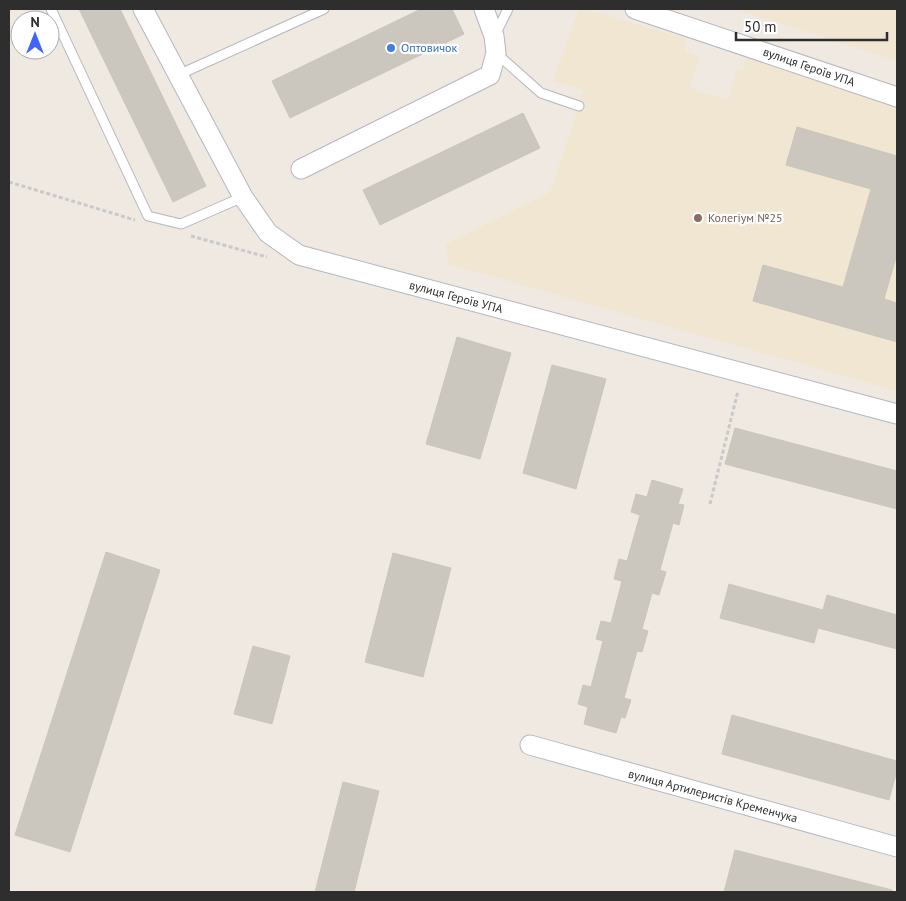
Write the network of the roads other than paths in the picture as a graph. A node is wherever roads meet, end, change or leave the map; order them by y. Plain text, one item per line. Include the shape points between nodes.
1 (50, 9) edge
2 (143, 9) edge
3 (324, 9) edge
4 (484, 9) edge
5 (508, 9) edge
6 (635, 9) edge
7 (495, 44) junction
8 (178, 75) junction
9 (897, 97) edge
10 (579, 106) dead end
11 (301, 169) dead end
12 (243, 198) junction
13 (897, 414) edge
14 (530, 745) dead end
15 (897, 847) edge

1 - 12 lane via 148,216 181,224
2 - 8 street, вулиця Героїв УПА
3 - 8 lane
4 - 7 street
5 - 7 lane
6 - 9 street, вулиця Героїв УПА
7 - 10 lane via 541,93
7 - 11 street via 490,75
8 - 12 street, вулиця Героїв УПА
12 - 13 street, вулиця Героїв УПА via 268,233 299,255
14 - 15 street, вулиця Артилеристів Кременчука

